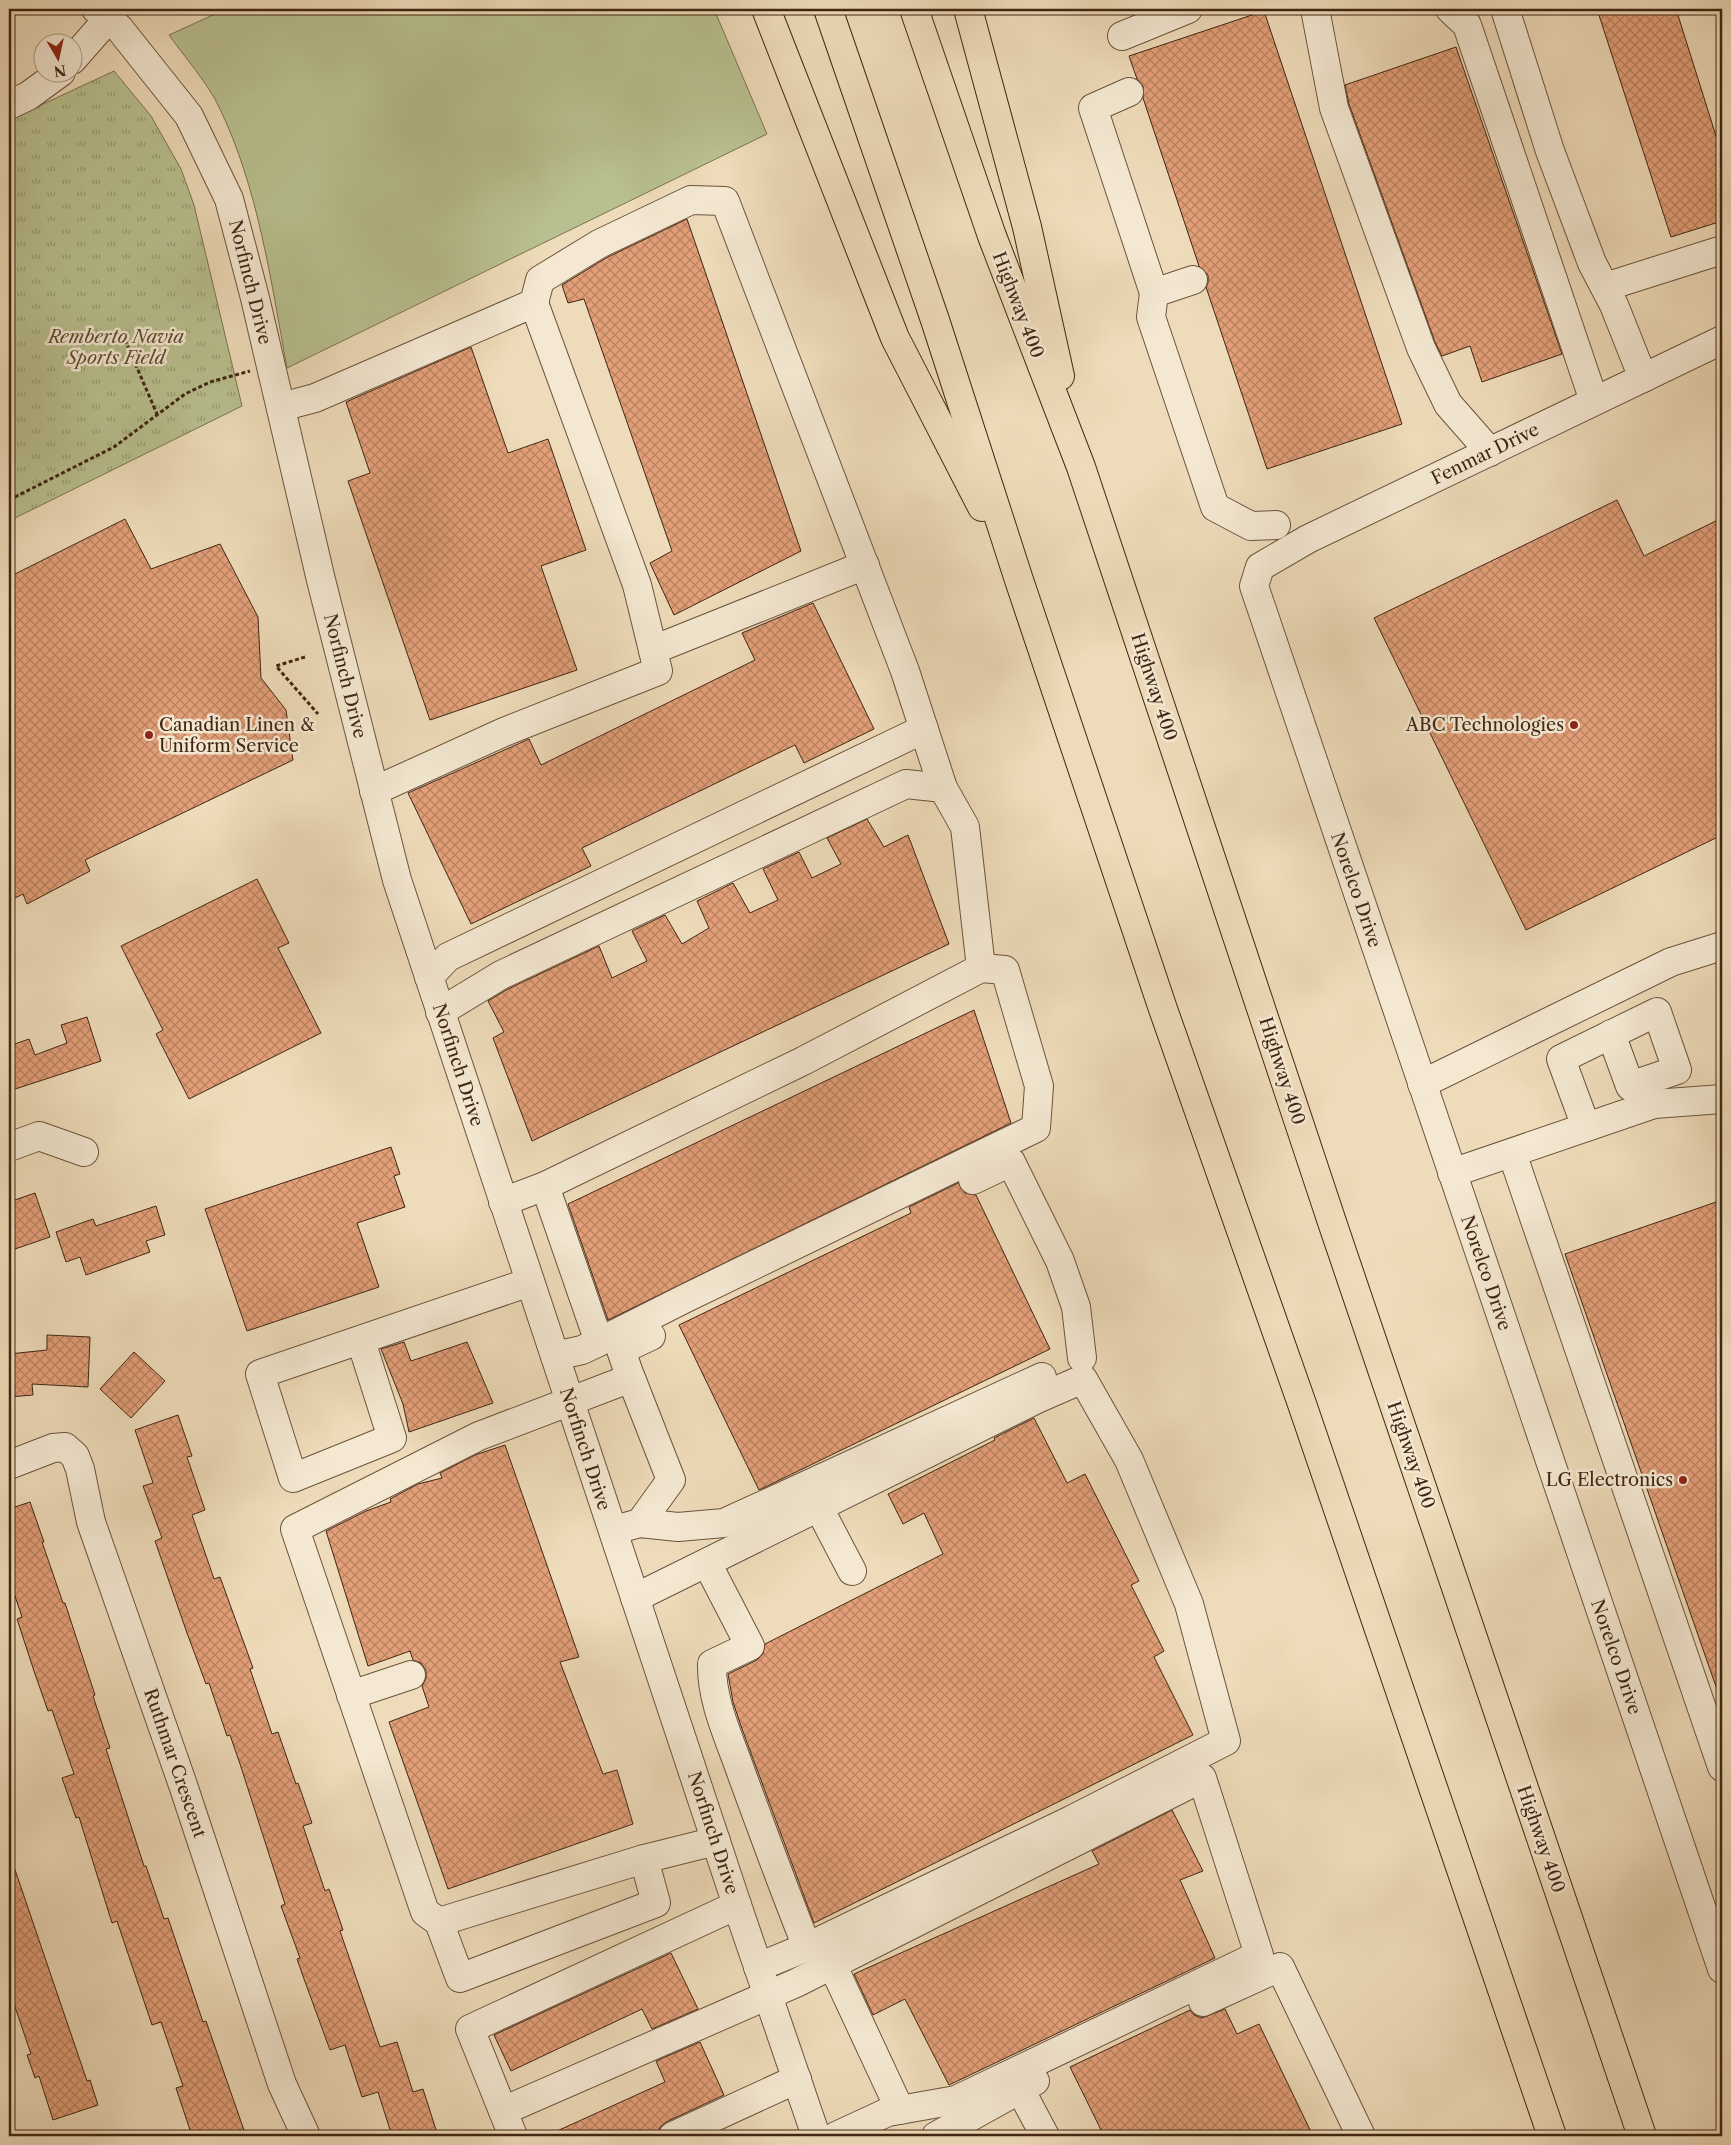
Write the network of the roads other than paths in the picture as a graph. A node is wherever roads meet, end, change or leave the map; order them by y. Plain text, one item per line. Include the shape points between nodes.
1 (766, 9) edge
2 (828, 9) edge
3 (914, 9) edge
4 (968, 9) edge
5 (1188, 9) edge
6 (1315, 9) edge
7 (1450, 9) edge
8 (1505, 9) edge
9 (102, 14) edge
10 (1122, 36) dead end
11 (82, 45) edge
12 (47, 82) edge
13 (1129, 92) dead end
14 (9, 105) edge
15 (1722, 250) edge
16 (1193, 280) dead end
17 (1605, 287) junction
18 (1154, 293) junction
19 (534, 303) junction
20 (1722, 340) edge
21 (1643, 378) junction
22 (1594, 401) junction
23 (281, 407) junction
24 (1490, 452) junction
25 (1081, 467) junction
26 (1276, 525) dead end
27 (865, 565) junction
28 (1256, 576) joint
29 (1019, 580) junction
30 (653, 650) junction
31 (924, 729) junction
32 (943, 788) junction
33 (374, 791) junction
34 (516, 925) junction
35 (1722, 946) edge
36 (533, 960) junction
37 (981, 968) junction
38 (429, 977) junction
39 (440, 1012) junction
40 (1611, 1034) junction
41 (1422, 1084) junction
42 (1634, 1098) junction
43 (1722, 1099) edge
44 (1586, 1127) junction
45 (9, 1147) edge
46 (84, 1152) dead end
47 (1512, 1153) junction
48 (1452, 1173) junction
49 (545, 1186) junction
50 (503, 1202) junction
51 (530, 1282) junction
52 (361, 1341) junction
53 (611, 1343) junction
54 (555, 1356) junction
55 (1082, 1368) junction
56 (631, 1379) junction
57 (570, 1401) junction
58 (9, 1465) edge
59 (819, 1508) junction
60 (640, 1523) junction
61 (613, 1531) junction
62 (707, 1563) junction
63 (852, 1571) dead end
64 (635, 1598) junction
65 (411, 1675) dead end
66 (351, 1695) junction
67 (1722, 1767) edge
68 (716, 1841) junction
69 (644, 1859) junction
70 (1712, 1904) edge
71 (737, 1905) junction
72 (439, 1922) junction
73 (807, 1947) junction
74 (832, 1964) junction
75 (758, 1967) junction
76 (1722, 1969) edge
77 (768, 1995) junction
78 (797, 2079) junction
79 (1020, 2090) junction
80 (900, 2110) junction
81 (503, 2111) junction
82 (306, 2136) edge
83 (513, 2136) edge
84 (673, 2136) edge
85 (816, 2136) edge
86 (836, 2136) edge
87 (936, 2136) edge
88 (1045, 2136) edge
89 (1361, 2136) edge
90 (1552, 2136) edge
91 (1642, 2136) edge

1 - 29 highway via 895,338
2 - 29 highway via 935,320
3 - 25 highway, Highway 400 via 992,236
4 - 25 highway via 1027,226
5 - 10 street
6 - 24 street via 1334,108 1421,348 1448,404
7 - 22 street via 1467,26
8 - 17 street via 1550,151 1592,262
9 - 11 street
9 - 23 street, Norfinch Drive via 119,28 189,116 225,191
12 - 14 street
13 - 18 street via 1093,108
15 - 17 street
16 - 18 street
17 - 21 street
18 - 26 street via 1151,317 1215,507 1251,526
19 - 23 street via 315,398
19 - 27 street via 540,280 599,244 691,200 726,201
19 - 30 street via 637,585
20 - 21 street, Fenmar Drive
21 - 22 street, Fenmar Drive
22 - 24 street, Fenmar Drive
23 - 33 street, Norfinch Drive
24 - 28 street, Fenmar Drive via 1308,539 1260,567
25 - 91 highway, Highway 400 via 1333,1225
27 - 30 street
27 - 31 street
28 - 41 street, Norelco Drive via 1254,586 1259,603
29 - 90 highway via 1166,1018 1299,1395
30 - 33 street via 658,671 504,732
31 - 32 street
31 - 34 street
32 - 36 street via 906,784
32 - 37 street via 965,827
33 - 38 street, Norfinch Drive via 396,880
34 - 36 street
34 - 38 street via 448,957
35 - 41 street via 1671,962
36 - 39 street via 501,975
37 - 49 street via 795,1065
37 - 53 street via 1005,970 1038,1086 1036,1128 684,1299
38 - 39 street, Norfinch Drive
39 - 50 street, Norfinch Drive
40 - 42 street
40 - 42 street via 1657,1012 1677,1070
40 - 44 street via 1561,1059
41 - 48 street, Norelco Drive
42 - 43 street via 1654,1104
42 - 44 street
44 - 47 street
45 - 46 street via 39,1136
47 - 48 street
47 - 67 street
48 - 70 street, Norelco Drive
49 - 50 street
49 - 53 street
50 - 51 street, Norfinch Drive
51 - 52 street
51 - 54 street, Norfinch Drive
52 - 52 street via 260,1374 293,1478 392,1438
53 - 54 street
53 - 55 street via 1010,1162 1060,1261 1076,1306
53 - 56 street
54 - 57 street, Norfinch Drive
55 - 59 street via 1037,1399
55 - 60 street via 724,1523 678,1527
55 - 73 street via 1129,1460 1189,1604 1226,1741 1071,1820
56 - 57 street
56 - 60 street via 671,1480
57 - 61 street, Norfinch Drive
57 - 66 street via 479,1436 295,1529
58 - 82 street, Ruthmar Crescent via 65,1447 75,1456 91,1522 282,2084
59 - 62 street
59 - 63 street
60 - 61 street
61 - 64 street, Norfinch Drive
62 - 64 street
62 - 73 street via 750,1646 712,1664 712,1682 770,1854
64 - 68 street, Norfinch Drive
65 - 66 street
66 - 72 street via 425,1912
68 - 69 street
68 - 71 street, Norfinch Drive
69 - 72 street
69 - 72 street via 656,1903 460,1978
70 - 76 street, Norelco Drive
71 - 75 street, Norfinch Drive
71 - 81 street via 470,2029
73 - 75 street
74 - 77 street
74 - 80 street
74 - 80 street via 1202,1778 1259,1955 956,2100
75 - 77 street, Norfinch Drive
77 - 78 street, Norfinch Drive
77 - 81 street
78 - 84 street
78 - 85 street, Norfinch Drive
79 - 87 street
79 - 88 street
79 - 89 street via 1280,1967
80 - 86 street via 888,2112
81 - 83 street

